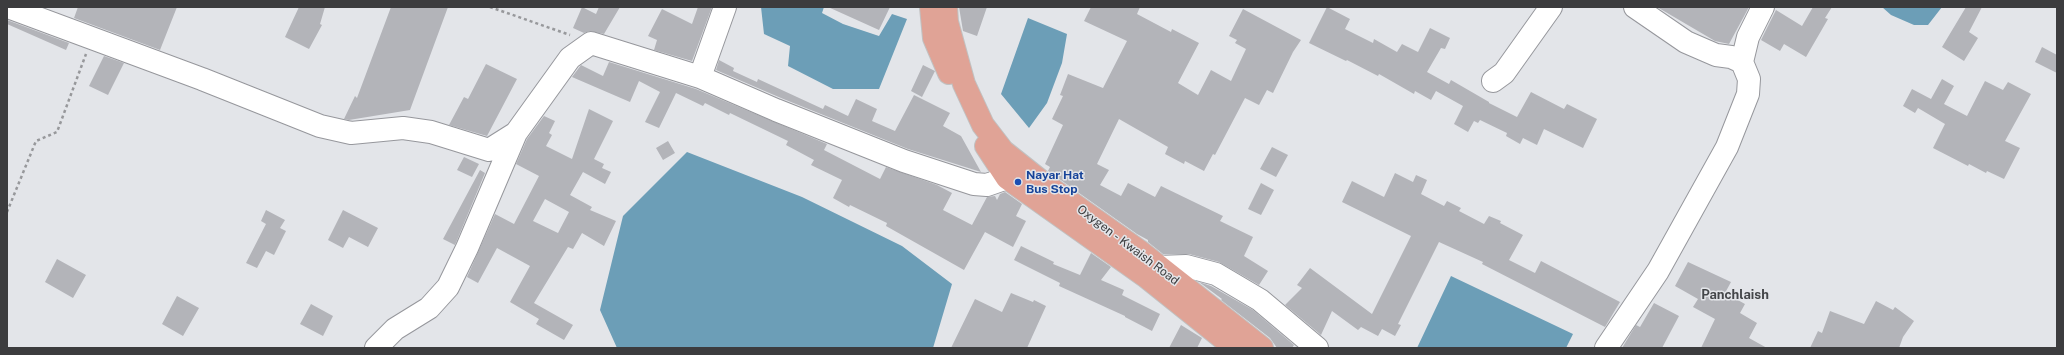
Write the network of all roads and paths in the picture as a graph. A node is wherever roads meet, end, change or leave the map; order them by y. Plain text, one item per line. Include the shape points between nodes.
1 (8, 7) edge
2 (490, 7) edge
3 (725, 7) edge
4 (931, 7) edge
5 (946, 7) edge
6 (1551, 7) edge
7 (1635, 7) edge
8 (1763, 7) edge
9 (92, 38) junction
10 (591, 43) junction
11 (1742, 62) junction
12 (700, 77) junction
13 (1493, 81) dead end
14 (516, 133) junction
15 (1007, 178) junction
16 (7, 212) edge
17 (1152, 271) junction
18 (376, 348) edge
19 (1235, 348) edge
20 (1262, 348) edge
21 (1318, 348) edge
22 (1606, 348) edge

1 - 9 street
2 - 10 path
3 - 12 street
4 - 15 main road, Oxygen - Kwaish Road via 934,38 967,118
5 - 17 main road, Oxygen - Kwaish Road via 947,22 964,84 983,125 1003,151
6 - 13 street via 1504,73
7 - 11 street via 1686,42 1716,55
8 - 11 street via 1748,37
9 - 14 street via 320,126 351,133 403,128 431,132 489,150
9 - 16 path via 57,132 36,141
10 - 12 street
10 - 14 street via 570,58
11 - 22 street via 1749,79 1748,94 1727,147 1658,271
12 - 15 street via 911,164 974,184 987,185
14 - 18 street via 448,288 429,308 395,329
15 - 17 main road, Oxygen - Kwaish Road
17 - 19 main road, Oxygen - Kwaish Road
17 - 20 main road, Oxygen - Kwaish Road
17 - 21 street via 1186,266 1216,274 1260,300

